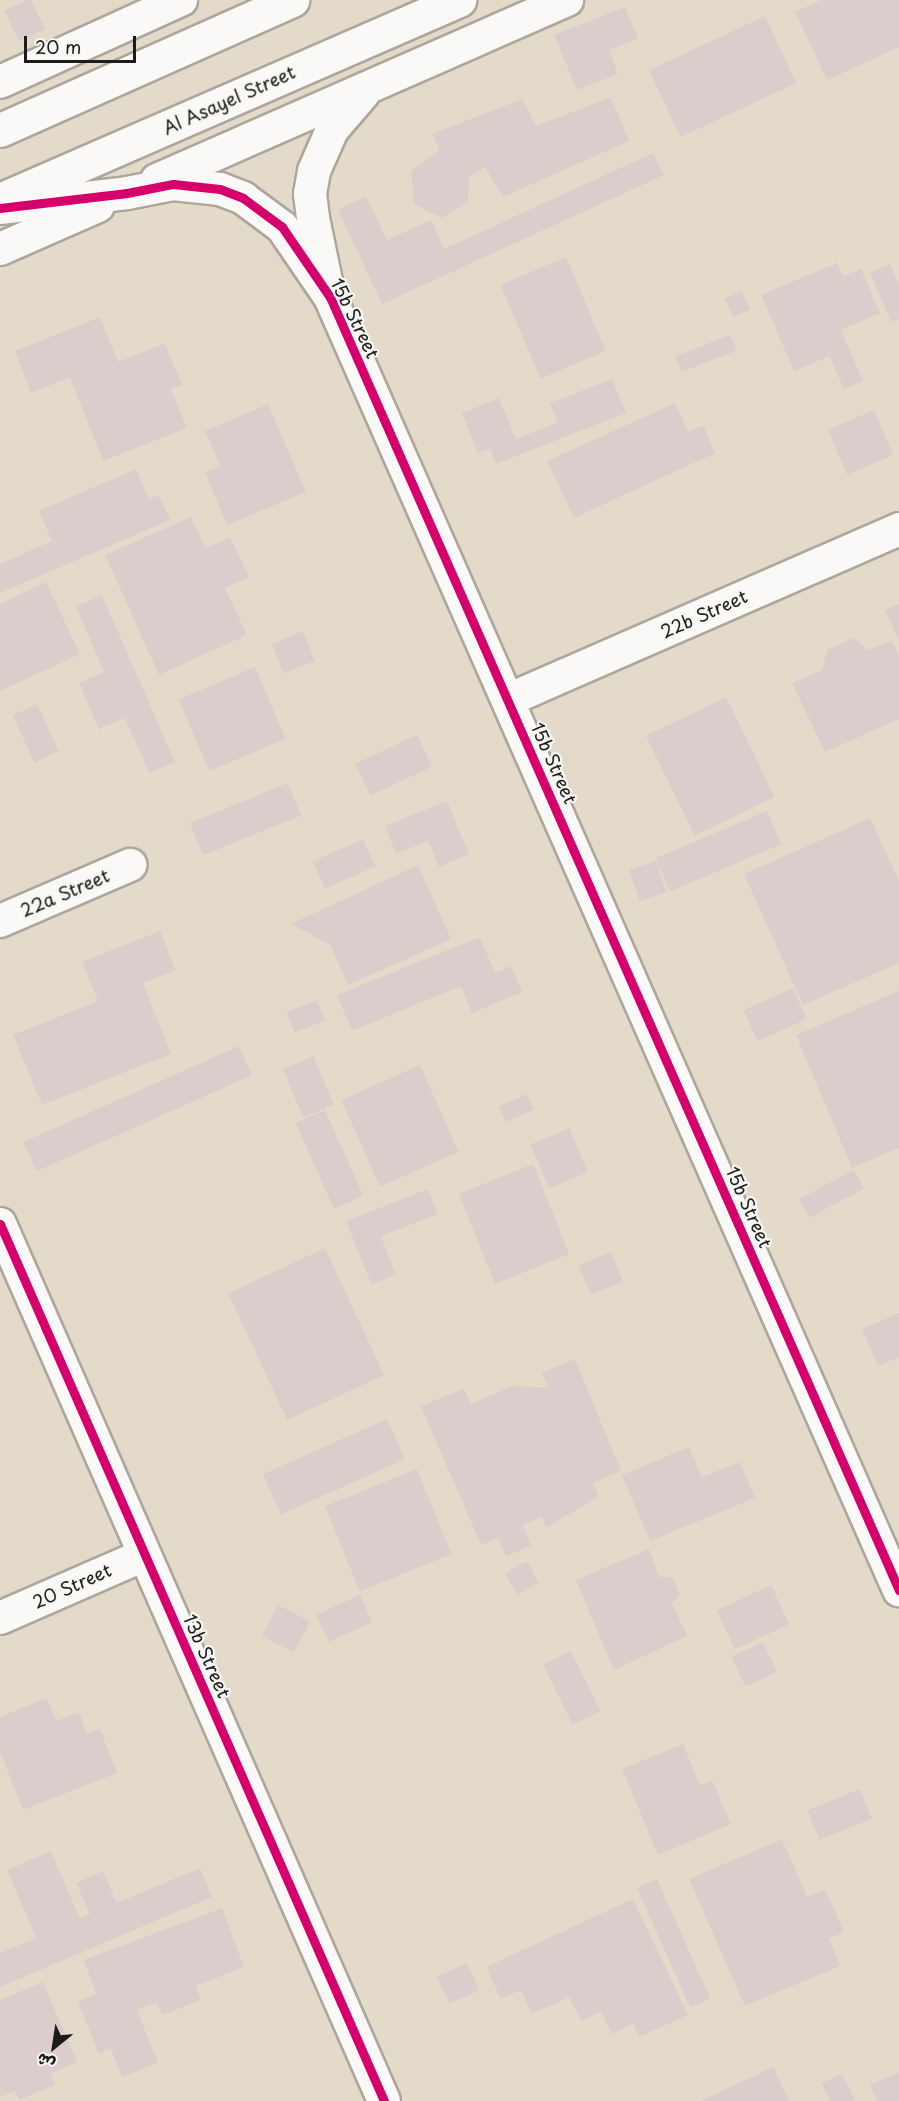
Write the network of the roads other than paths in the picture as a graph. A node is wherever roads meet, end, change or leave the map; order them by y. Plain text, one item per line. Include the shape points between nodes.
1 (181, 0) edge
2 (292, 0) edge
3 (459, 0) edge
4 (567, 0) edge
5 (0, 82) edge
6 (380, 82) junction
7 (0, 130) edge
8 (127, 194) junction
9 (0, 201) edge
10 (0, 208) edge
11 (0, 249) edge
12 (330, 297) junction
13 (899, 529) edge
14 (508, 700) junction
15 (130, 866) dead end
16 (0, 921) edge
17 (0, 1224) edge
18 (144, 1555) junction
19 (899, 1590) edge
20 (0, 1618) edge
21 (384, 2101) edge

1 - 5 street
2 - 7 street
3 - 9 street, Al Asayel Street
4 - 6 street
6 - 8 street
6 - 12 street, 15b Street via 345,111 321,149 314,171 310,194 312,218
8 - 10 street, 15b Street
8 - 11 street
8 - 12 street, 15b Street via 150,187 197,184 243,198 282,227
12 - 14 street, 15b Street
13 - 14 street, 22b Street
14 - 19 street, 15b Street
15 - 16 street, 22a Street
17 - 18 street, 13b Street
18 - 20 street, 20 Street
18 - 21 street, 13b Street

